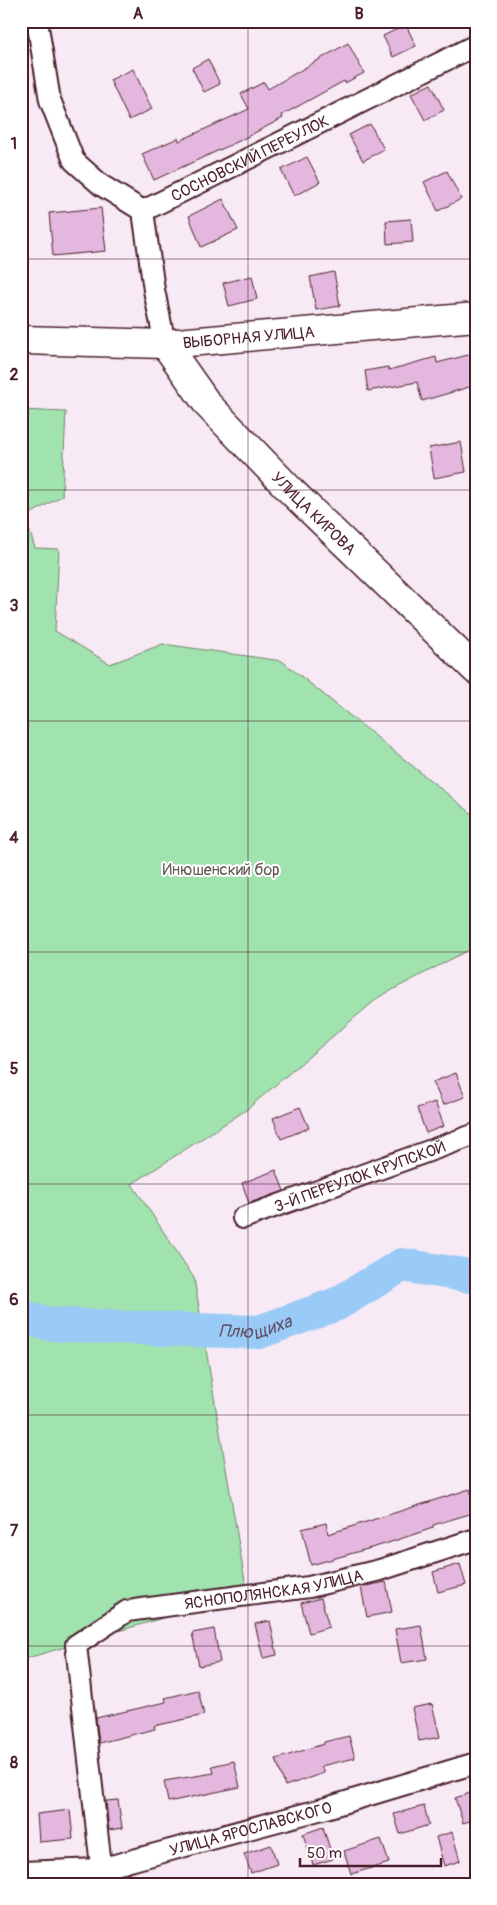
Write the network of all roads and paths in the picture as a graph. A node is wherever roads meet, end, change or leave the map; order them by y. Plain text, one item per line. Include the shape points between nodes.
1 (37, 21) edge
2 (476, 45) edge
3 (143, 211) junction
4 (476, 317) edge
5 (21, 340) edge
6 (165, 344) junction
7 (476, 670) edge
8 (476, 1134) edge
9 (242, 1218) dead end
10 (476, 1539) edge
11 (476, 1763) edge
12 (21, 1872) edge
13 (102, 1876) edge

1 - 3 street via 50,100 74,162 101,185
2 - 3 street, СОСНОВСКИЙ ПЕРЕУЛОК
3 - 6 street
4 - 6 main road, ВЫБОРНАЯ УЛИЦА
5 - 6 main road, ВЫБОРНАЯ УЛИЦА
6 - 7 main road, УЛИЦА КИРОВА via 208,405 292,492
8 - 9 street, 3-Й ПЕРЕУЛОК КРУПСКОЙ
10 - 13 street, ЯСНОПОЛЯНСКАЯ УЛИЦА via 380,1570 309,1587 127,1611 76,1645
11 - 13 street, УЛИЦА ЯРОСЛАВСКОГО
12 - 13 street, УЛИЦА ЯРОСЛАВСКОГО

